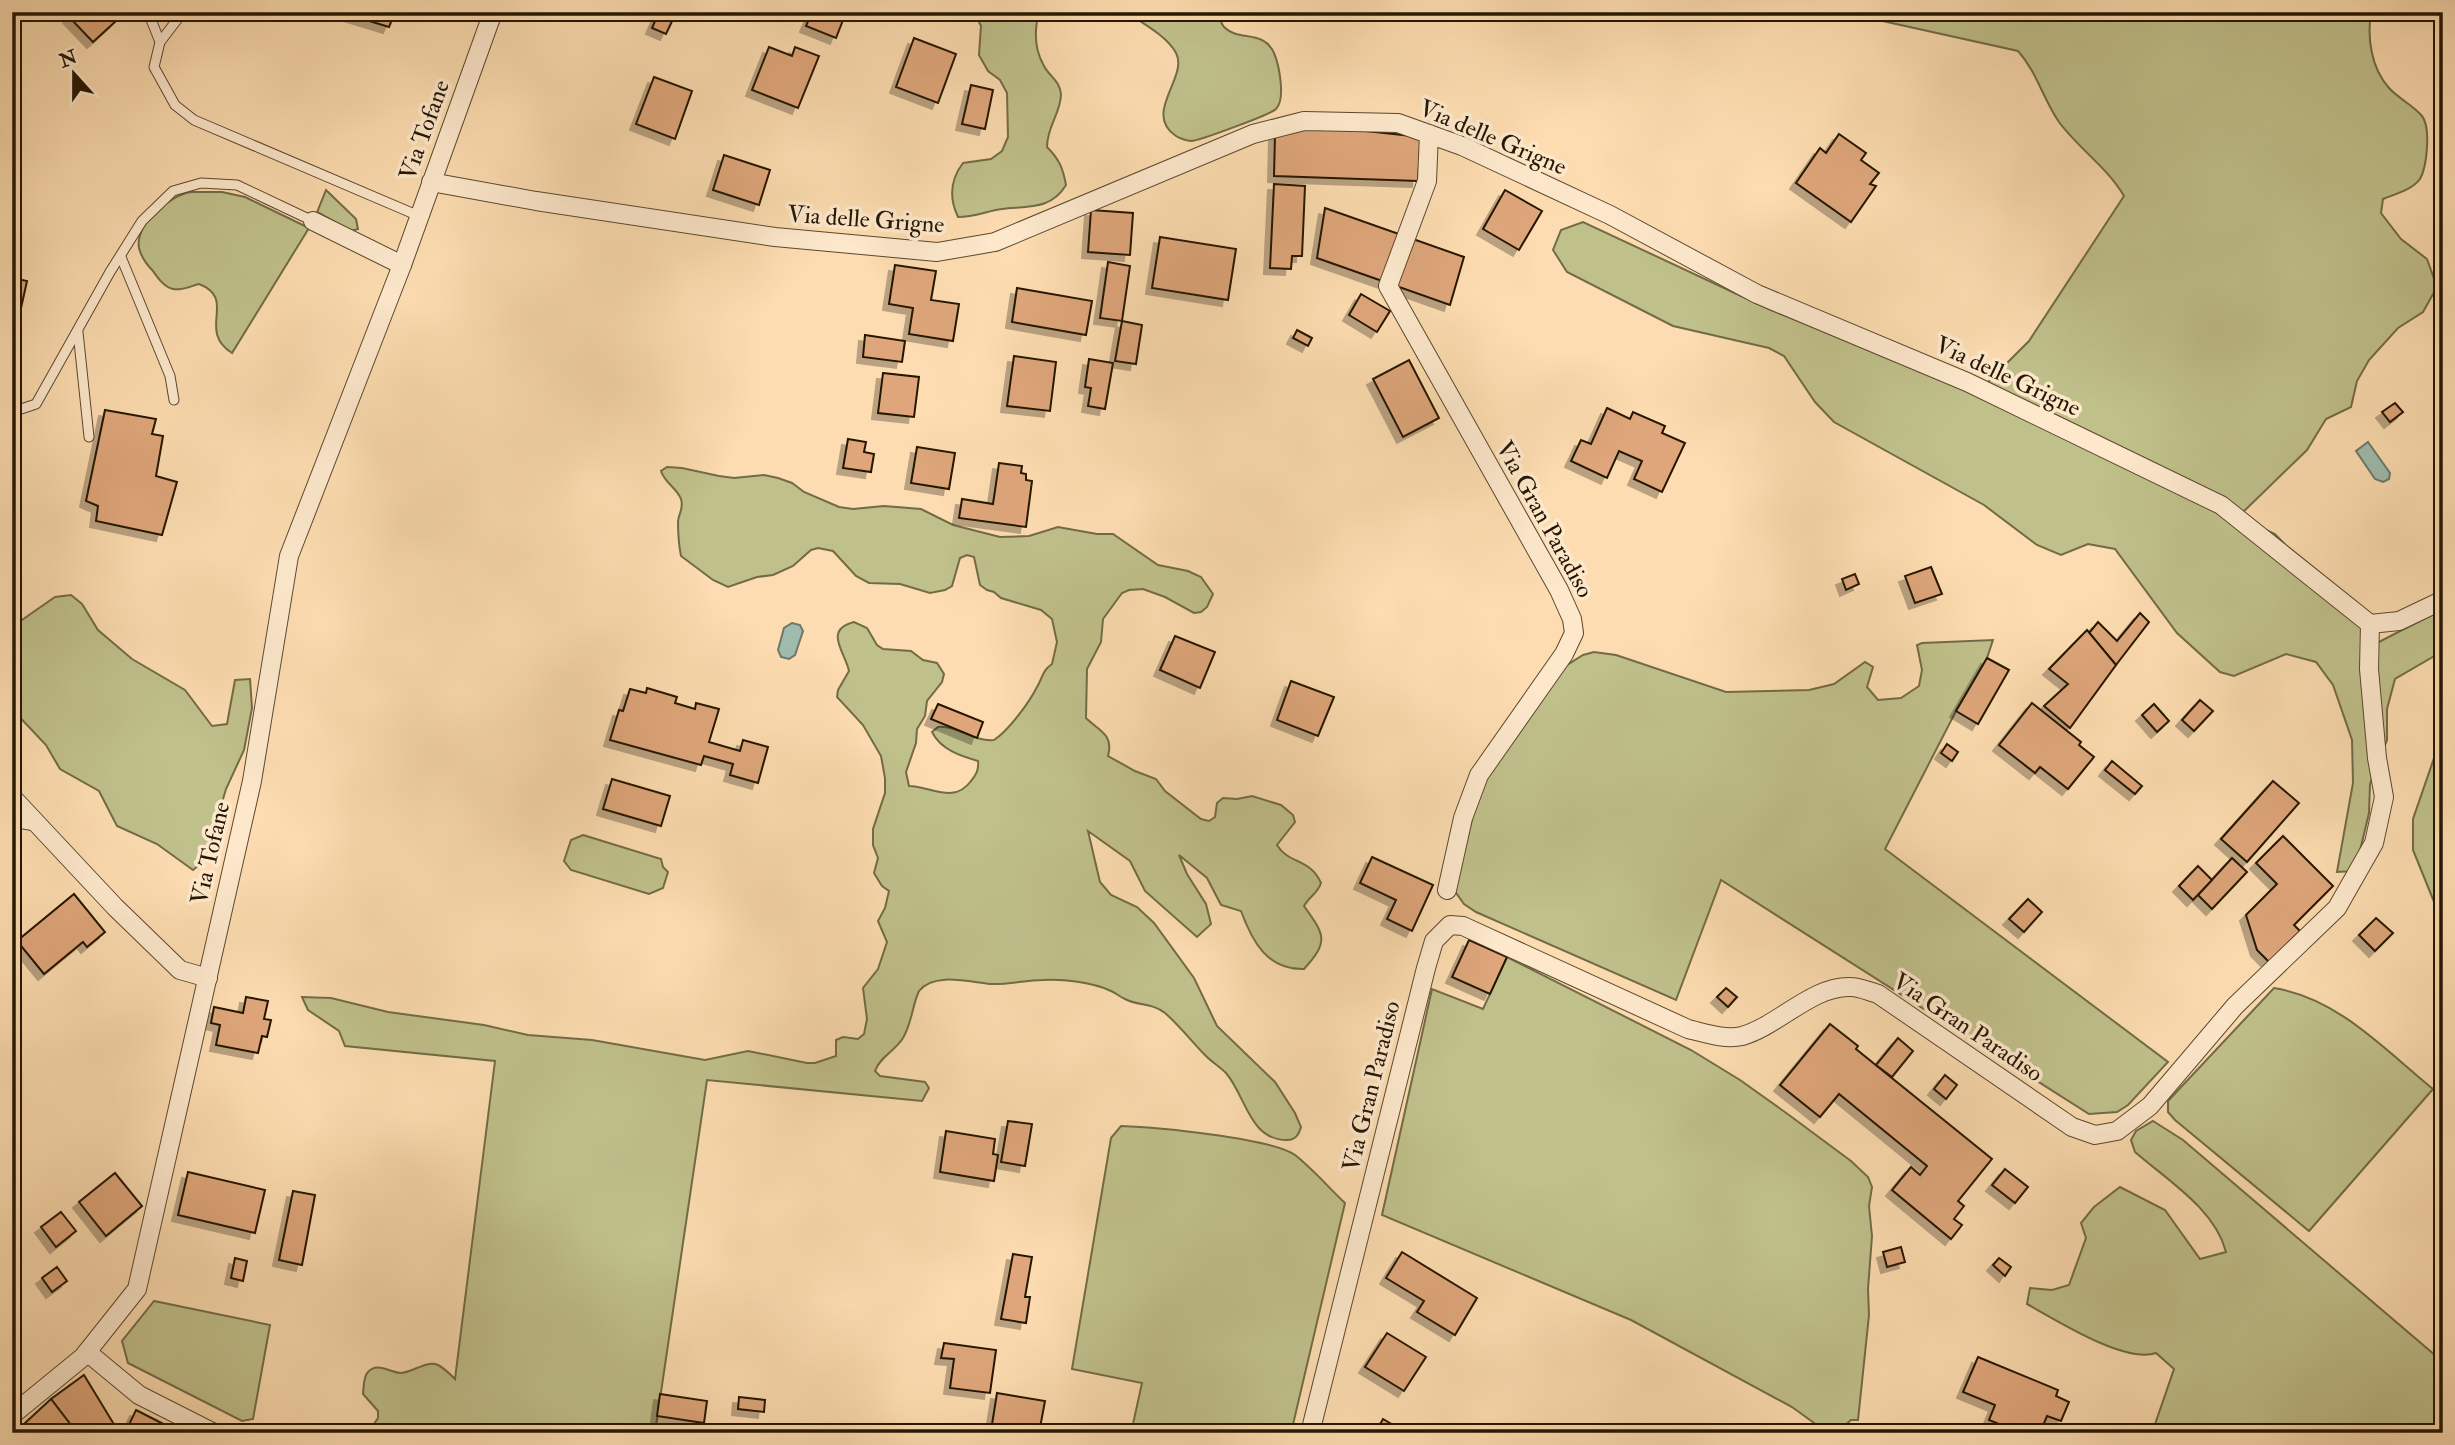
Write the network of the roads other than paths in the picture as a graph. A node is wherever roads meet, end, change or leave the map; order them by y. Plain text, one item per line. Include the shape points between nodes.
1 (23, 12) edge
2 (148, 12) edge
3 (183, 12) edge
4 (492, 12) edge
5 (12, 24) edge
6 (160, 42) junction
7 (1429, 134) junction
8 (431, 182) junction
9 (419, 216) junction
10 (313, 221) joint
11 (121, 257) junction
12 (402, 265) junction
13 (78, 332) junction
14 (174, 400) dead end
15 (12, 412) edge
16 (89, 437) dead end
17 (2443, 600) edge
18 (2370, 624) junction
19 (12, 797) edge
20 (12, 822) edge
21 (40, 827) junction
22 (1447, 890) dead end
23 (208, 978) junction
24 (87, 1352) junction
25 (12, 1415) edge
26 (214, 1433) edge
27 (1310, 1433) edge

1 - 5 lane
2 - 6 lane
3 - 6 lane
4 - 8 street, Via Tofane
6 - 9 lane via 154,68 175,105 194,120
7 - 8 street, Via delle Grigne via 1398,123 1304,121 1253,134 995,242 937,252 775,237
7 - 18 street, Via delle Grigne via 1610,215 1758,294 1967,382 2221,505
7 - 22 street, Via Gran Paradiso via 1427,181 1388,286 1559,590 1574,633 1479,775 1463,818
8 - 9 street, Via Tofane
9 - 12 street, Via Tofane
10 - 11 lane via 237,185 201,183 173,191 142,221
10 - 12 street
11 - 13 lane
11 - 14 lane via 170,376
12 - 23 street, Via Tofane via 289,556 252,781
13 - 15 lane via 36,404
13 - 16 lane
17 - 18 street via 2399,621
18 - 27 street, Via Gran Paradiso via 2369,668 2384,797 2374,843 2337,908 2235,1006 2150,1106 2117,1130 2095,1135 2072,1127 1878,994 1851,987 1818,994 1741,1036 1716,1036 1688,1029 1463,926 1450,925 1434,941 1426,968
19 - 21 street
20 - 21 lane
21 - 23 street via 180,970
23 - 24 street, Via Tofane via 137,1289
24 - 25 street, Via Tofane
24 - 26 street via 139,1395

